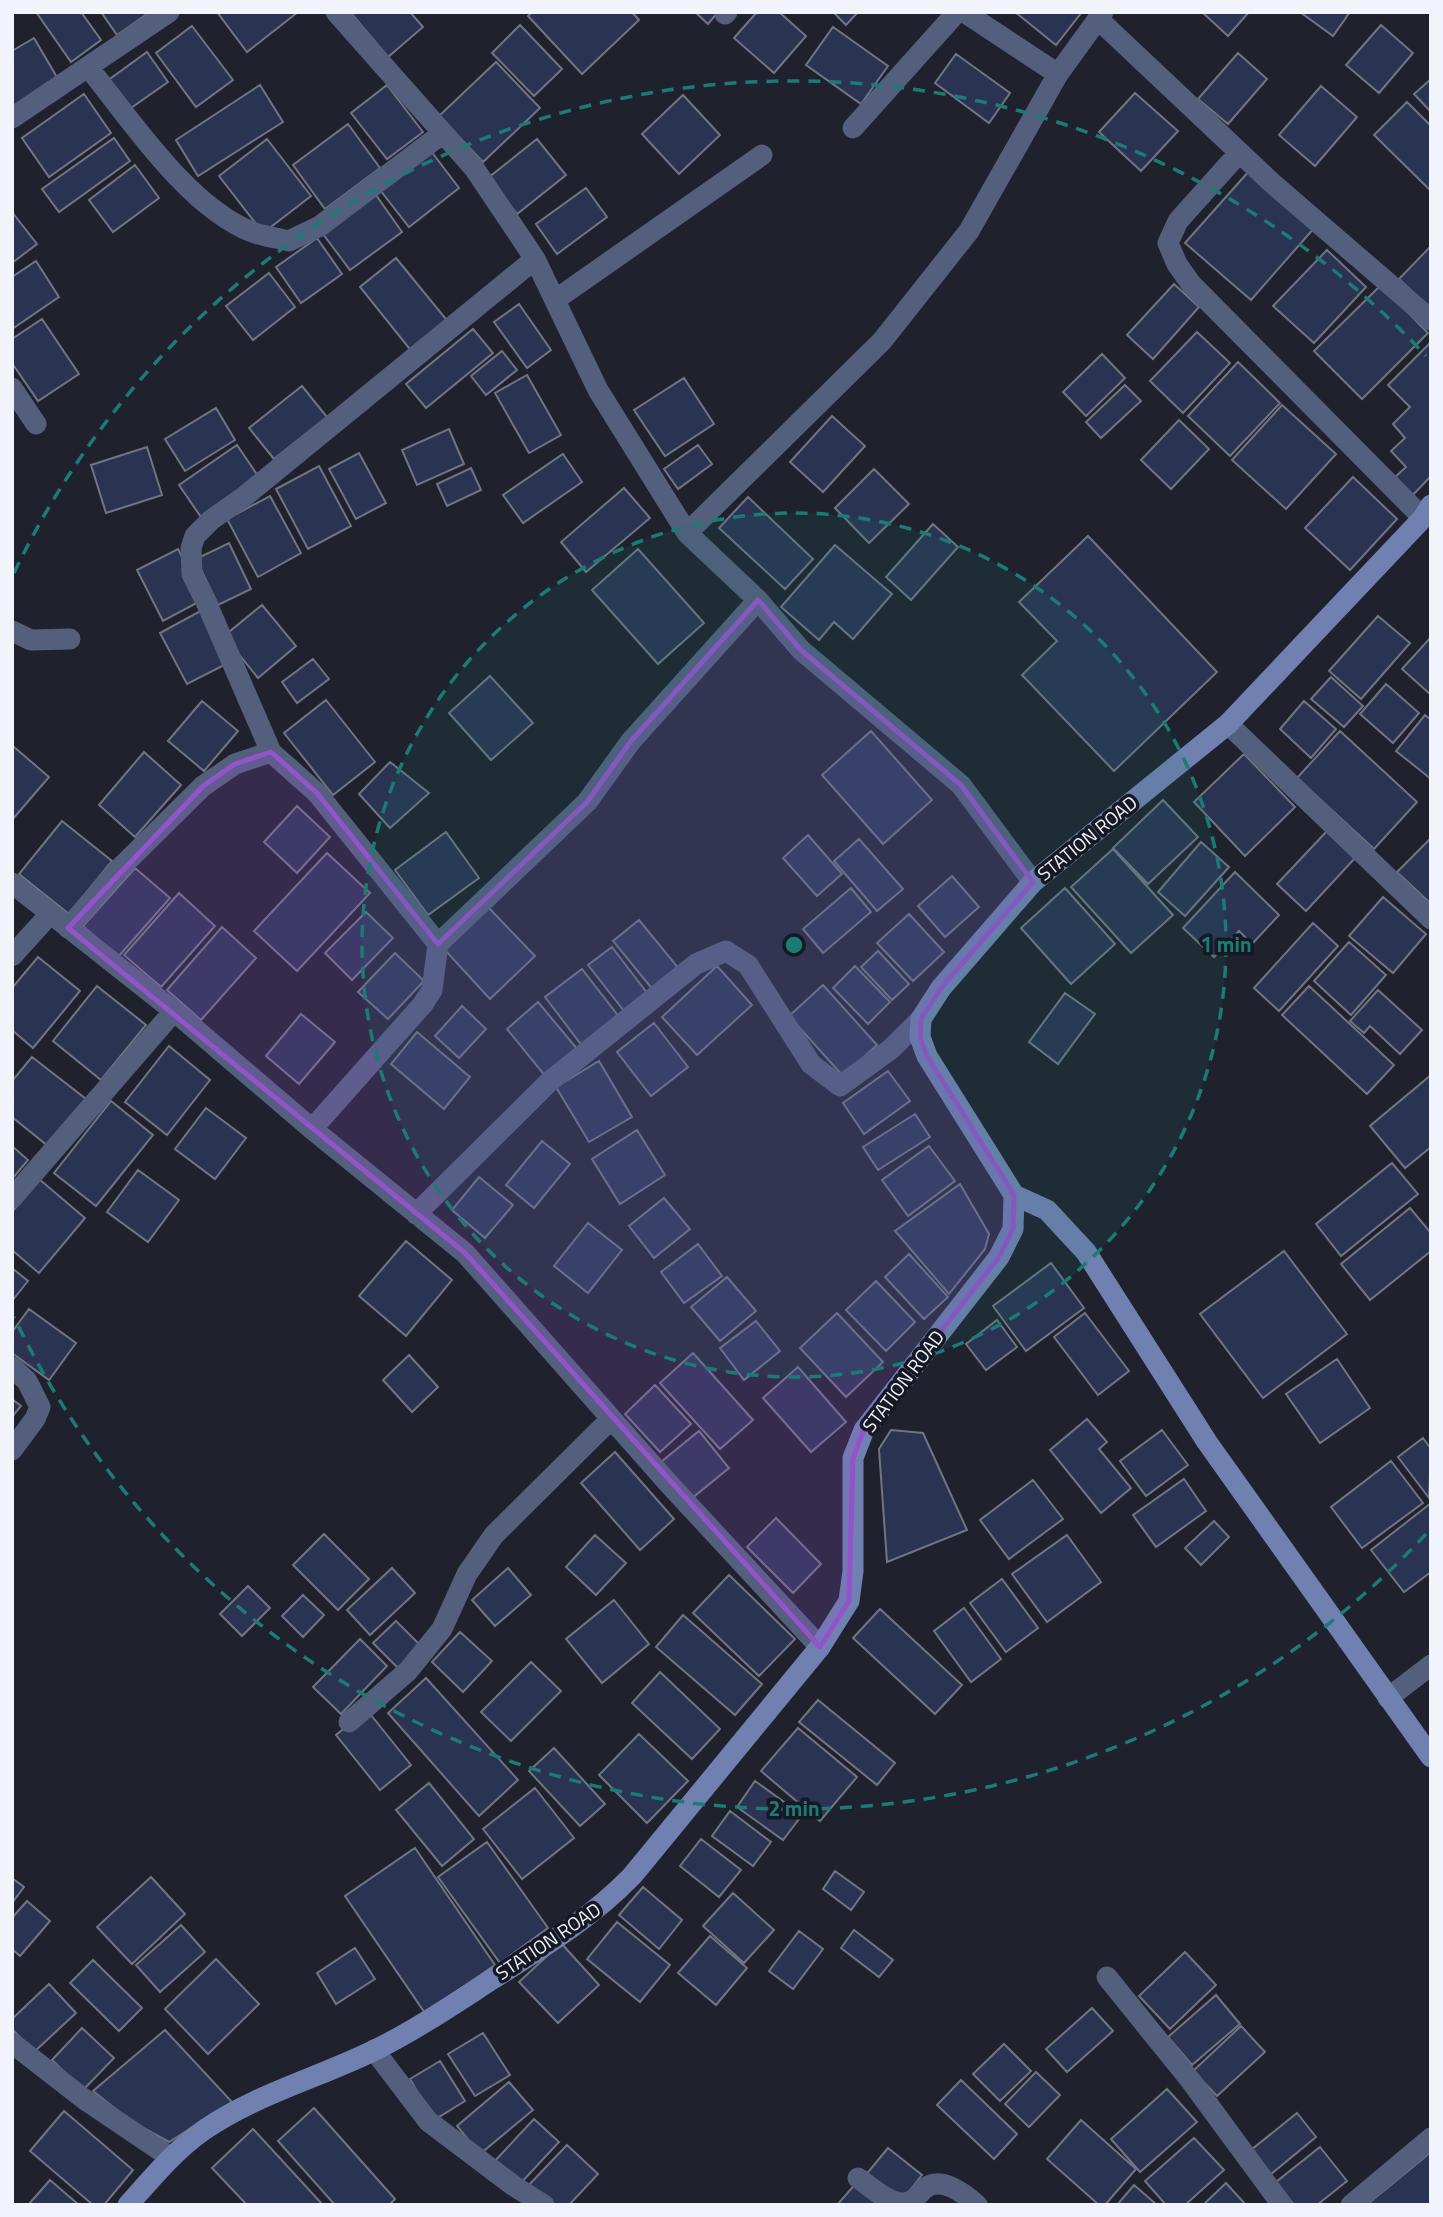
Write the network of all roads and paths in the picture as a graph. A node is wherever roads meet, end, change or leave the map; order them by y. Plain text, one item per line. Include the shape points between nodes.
1 (169, 12) edge
2 (336, 12) edge
3 (957, 12) edge
4 (964, 12) edge
5 (1100, 16) edge
6 (88, 67) junction
7 (1058, 74) junction
8 (12, 118) edge
9 (853, 128) dead end
10 (443, 133) junction
11 (1239, 153) junction
12 (762, 155) dead end
13 (535, 259) junction
14 (555, 300) junction
15 (1431, 320) edge
16 (12, 388) edge
17 (36, 424) dead end
18 (1427, 511) edge
19 (687, 533) junction
20 (758, 600) junction
21 (12, 631) edge
22 (70, 639) dead end
23 (1228, 724) junction
24 (271, 752) junction
25 (1033, 882) junction
26 (12, 883) edge
27 (50, 914) junction
28 (1431, 919) edge
29 (68, 928) junction
30 (438, 944) junction
31 (12, 956) edge
32 (174, 1011) junction
33 (921, 1019) junction
34 (312, 1129) junction
35 (1014, 1195) junction
36 (12, 1198) edge
37 (416, 1213) junction
38 (12, 1367) edge
39 (611, 1419) junction
40 (12, 1450) edge
41 (820, 1647) junction
42 (1431, 1665) edge
43 (1388, 1698) junction
44 (349, 1721) dead end
45 (1431, 1757) edge
46 (1107, 1977) dead end
47 (12, 2043) edge
48 (374, 2050) junction
49 (1431, 2138) edge
50 (170, 2157) junction
51 (858, 2178) dead end
52 (128, 2205) edge
53 (544, 2205) edge
54 (977, 2205) edge
55 (1282, 2205) edge
56 (1351, 2205) edge

1 - 6 street
2 - 10 street
3 - 9 street
4 - 7 street
5 - 7 street
5 - 11 street
6 - 8 street
6 - 10 street via 179,179 217,211 251,231 289,242 320,226
7 - 19 street via 969,230 882,341
10 - 13 street via 474,168
11 - 15 street
11 - 18 street via 1178,220 1168,243 1177,264 1191,285
12 - 14 street
13 - 14 street
13 - 24 street via 195,536 192,574
14 - 19 street via 598,390
16 - 17 street
18 - 23 main road, STATION ROAD
19 - 20 street
20 - 25 street via 801,650 961,785
20 - 30 street via 631,741 587,802
21 - 22 street via 32,640
23 - 25 main road, STATION ROAD
23 - 28 street
24 - 29 street via 235,764 204,786 119,869
24 - 30 street via 317,793
25 - 33 main road, STATION ROAD via 941,988
26 - 27 street
27 - 29 street
27 - 31 street
29 - 32 street
30 - 34 street via 432,990
32 - 34 street
32 - 36 street
33 - 35 main road via 920,1037 927,1056
33 - 37 street via 891,1049 840,1086 811,1064 748,965 726,951 696,964 549,1082
34 - 37 street
35 - 41 main road, STATION ROAD via 1013,1229 999,1257 864,1430 853,1458 849,1601
35 - 43 main road via 1047,1210 1086,1252 1207,1442
37 - 39 street via 465,1254
38 - 40 street via 27,1381 40,1407
39 - 41 street
39 - 44 street via 494,1535 467,1574 442,1629 408,1671
41 - 48 main road, STATION ROAD via 605,1903 435,2017
42 - 43 street
43 - 45 main road
46 - 55 street
47 - 50 street
48 - 50 main road, STATION ROAD via 258,2101 205,2129
48 - 53 street via 428,2122
49 - 56 street
50 - 52 main road, STATION ROAD
51 - 54 street via 894,2202 914,2200 926,2186 936,2183 949,2186

